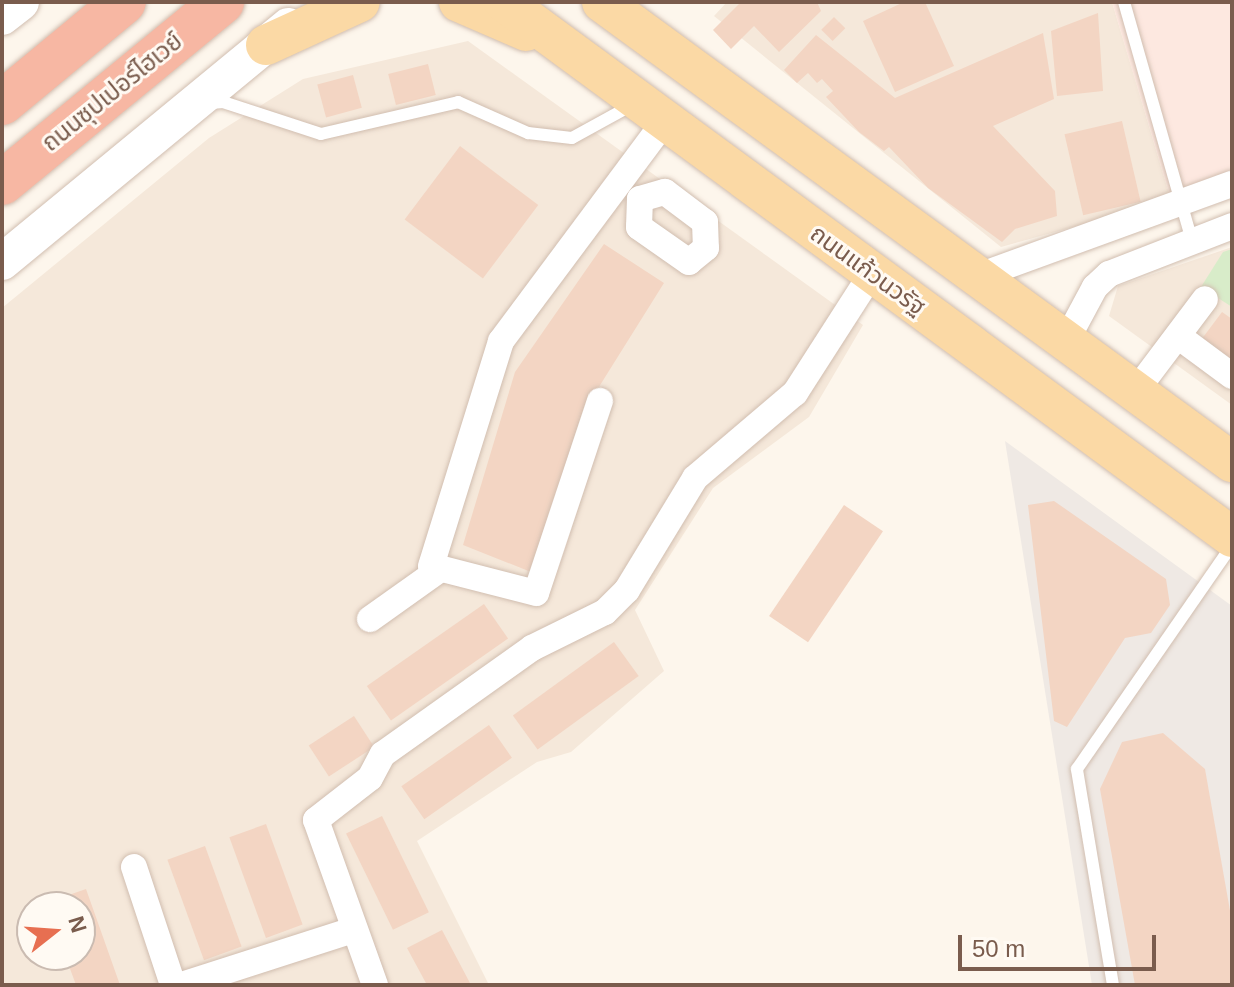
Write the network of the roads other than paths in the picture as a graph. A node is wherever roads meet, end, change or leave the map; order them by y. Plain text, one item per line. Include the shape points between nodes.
1 (21, 2) edge
2 (124, 2) edge
3 (222, 2) edge
4 (317, 2) edge
5 (360, 2) edge
6 (459, 2) edge
7 (504, 2) edge
8 (602, 2) edge
9 (1124, 2) edge
10 (2, 17) edge
11 (266, 45) junction
12 (566, 48) junction
13 (2, 103) edge
14 (191, 106) junction
15 (652, 111) junction
16 (2, 183) edge
17 (1232, 184) edge
18 (1179, 204) junction
19 (1232, 226) edge
20 (1192, 241) junction
21 (2, 262) edge
22 (872, 273) junction
23 (976, 277) junction
24 (1205, 299) dead end
25 (1178, 336) junction
26 (1066, 341) junction
27 (1232, 376) edge
28 (1135, 392) junction
29 (600, 401) dead end
30 (1232, 462) edge
31 (1232, 537) edge
32 (1232, 545) edge
33 (439, 570) junction
34 (370, 619) dead end
35 (134, 867) dead end
36 (353, 930) junction
37 (173, 985) edge
38 (182, 985) edge
39 (375, 985) edge
40 (1113, 985) edge

1 - 10 main road
2 - 13 highway
3 - 16 highway, ถนนซุปเปอร์ไฮเวย์
4 - 11 main road
5 - 11 main road
6 - 12 main road
7 - 12 main road, ถนนแก้วนวรัฐ
8 - 23 main road
9 - 18 lane
11 - 14 main road
12 - 15 main road, ถนนแก้วนวรัฐ
14 - 15 lane via 223,102 321,134 458,102 528,133 572,138
14 - 21 main road
15 - 22 main road, ถนนแก้วนวรัฐ
15 - 33 street via 629,191 501,341 430,557
17 - 18 street
18 - 20 lane
18 - 23 street
19 - 20 street
20 - 26 street via 1101,280
22 - 31 main road, ถนนแก้วนวรัฐ
22 - 36 street via 795,393 695,478 627,590 605,612 532,648 383,754 370,778 316,820
23 - 26 main road
24 - 25 street
25 - 27 street
25 - 28 street
26 - 28 main road
28 - 30 main road
29 - 33 street via 536,593
32 - 40 lane via 1077,769
33 - 34 street
35 - 37 street
36 - 38 street
36 - 39 street

